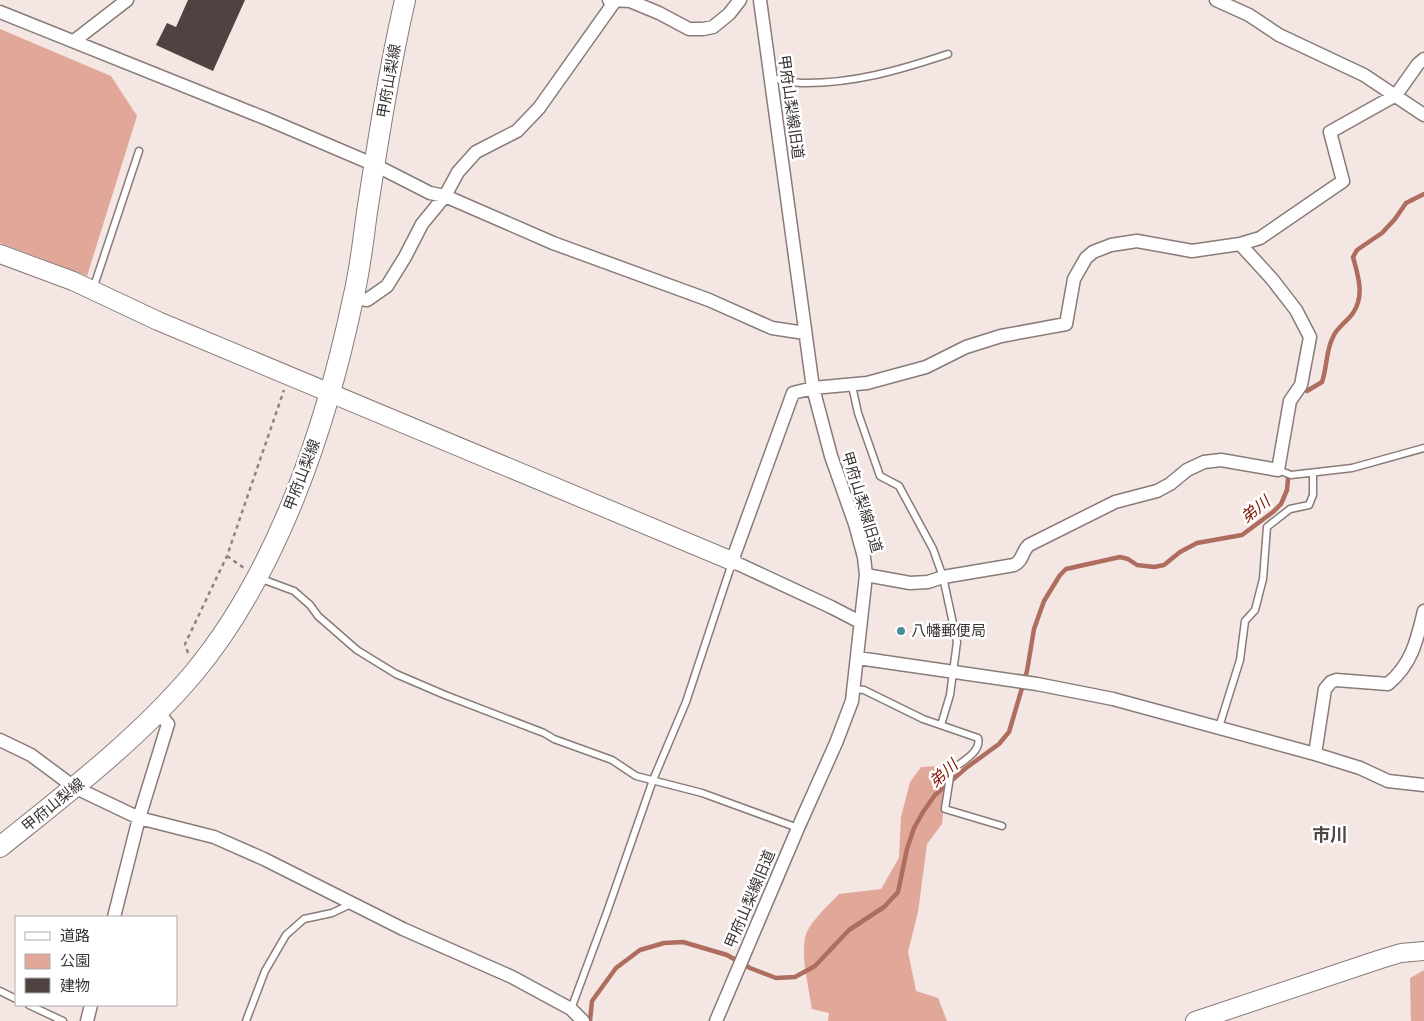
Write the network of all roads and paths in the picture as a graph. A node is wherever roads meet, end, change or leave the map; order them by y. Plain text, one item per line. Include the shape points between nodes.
1 (127, 0) edge
2 (405, 0) edge
3 (612, 0) edge
4 (740, 0) edge
5 (760, 0) edge
6 (1216, 0) edge
7 (0, 12) edge
8 (74, 41) junction
9 (948, 54) dead end
10 (1424, 59) edge
11 (770, 78) junction
12 (1396, 95) junction
13 (1424, 115) edge
14 (139, 151) dead end
15 (375, 165) junction
16 (445, 196) junction
17 (1240, 244) junction
18 (0, 254) edge
19 (92, 290) junction
20 (354, 298) junction
21 (805, 333) junction
22 (290, 375) junction
23 (852, 386) junction
24 (813, 388) junction
25 (330, 394) junction
26 (1424, 448) edge
27 (1278, 470) junction
28 (1313, 473) junction
29 (732, 561) junction
30 (866, 575) junction
31 (943, 577) junction
32 (257, 578) junction
33 (1424, 611) edge
34 (860, 622) junction
35 (858, 658) junction
36 (954, 672) junction
37 (193, 673) junction
38 (854, 689) junction
39 (158, 712) junction
40 (941, 725) junction
41 (1219, 727) junction
42 (0, 740) edge
43 (1315, 754) junction
44 (653, 780) junction
45 (1424, 785) edge
46 (74, 787) junction
47 (139, 818) junction
48 (1002, 826) dead end
49 (798, 828) junction
50 (0, 847) edge
51 (352, 904) junction
52 (114, 916) edge
53 (1424, 951) edge
54 (0, 991) edge
55 (15, 998) edge
56 (31, 1006) edge
57 (91, 1006) edge
58 (577, 1015) edge
59 (63, 1021) edge
60 (87, 1021) edge
61 (246, 1021) edge
62 (716, 1021) edge
63 (1195, 1021) edge

1 - 8 street
2 - 15 main road, 甲府山梨線
3 - 4 street via 630,1 689,29 703,30 713,27
3 - 16 street via 539,108 517,131 476,152 458,172
5 - 11 street, 甲府山梨線旧道
6 - 12 street via 1279,35 1364,75
7 - 8 street
8 - 15 street
9 - 11 lane via 865,78 801,83
10 - 12 street
11 - 21 street, 甲府山梨線旧道
12 - 13 street
12 - 17 street via 1330,132 1344,182 1260,238
14 - 19 lane
15 - 16 street via 430,193
15 - 20 main road, 甲府山梨線
16 - 20 street via 422,224 387,286 367,300
16 - 21 street via 553,243 709,300 772,328
17 - 23 street via 1192,251 1137,241 1100,248 1086,258 1074,279 1066,324 1001,336 966,347 926,367
17 - 27 street via 1296,310 1310,337 1301,385 1290,401
18 - 19 street
19 - 22 street
20 - 25 main road, 甲府山梨線
21 - 24 street, 甲府山梨線旧道
22 - 25 street
22 - 37 path via 227,556 186,644
23 - 24 street
23 - 31 lane via 880,476 899,486 933,549
24 - 29 street via 794,393
24 - 30 street, 甲府山梨線旧道 via 831,456 855,524
25 - 29 street
25 - 32 main road, 甲府山梨線 via 298,489
26 - 28 lane via 1352,468
27 - 28 lane via 1291,475
27 - 31 street via 1221,460 1204,462 1157,491 1116,502 1037,541 1026,548 1014,565
28 - 41 lane via 1313,495 1309,505 1290,509 1268,526 1263,579 1255,610 1245,621 1240,660
29 - 34 street
29 - 44 lane via 686,702
30 - 31 street via 910,583
30 - 34 street, 甲府山梨線旧道
31 - 36 lane via 957,642
32 - 37 main road, 甲府山梨線 via 223,634
32 - 44 lane via 294,590 357,650 396,674 612,760 636,776
33 - 43 street via 1416,647 1398,676 1388,684 1336,680 1325,689
34 - 35 street, 甲府山梨線旧道
35 - 36 street
35 - 38 street, 甲府山梨線旧道
36 - 40 lane
36 - 41 street via 1113,699
37 - 39 main road, 甲府山梨線
38 - 40 lane via 864,690
38 - 49 street, 甲府山梨線旧道 via 836,743
39 - 46 main road, 甲府山梨線
39 - 47 street via 168,724
40 - 48 lane via 978,738 979,742 976,750 951,770 944,810
41 - 43 street
42 - 46 street via 31,755
43 - 45 street via 1388,781
44 - 49 lane via 702,793
44 - 58 lane
46 - 47 street
46 - 50 main road, 甲府山梨線
47 - 51 street via 214,837
47 - 52 street
49 - 62 street, 甲府山梨線旧道
51 - 58 street via 512,977
51 - 61 lane via 332,913 304,919 286,935 265,971
53 - 63 street via 1380,959
54 - 55 lane
56 - 59 lane
57 - 60 street

